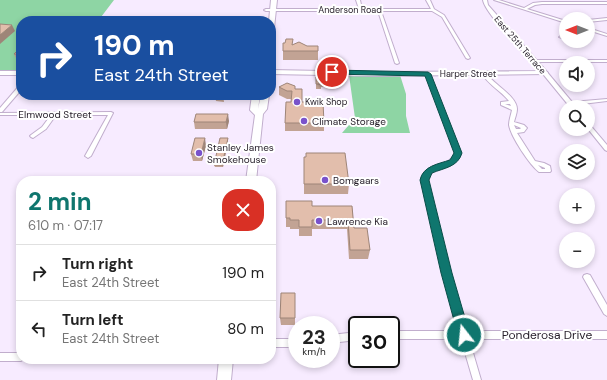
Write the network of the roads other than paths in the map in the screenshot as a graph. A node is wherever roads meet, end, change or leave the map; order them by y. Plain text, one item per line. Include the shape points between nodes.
1 (268, 0) edge
2 (274, 0) edge
3 (358, 0) edge
4 (428, 0) edge
5 (485, 0) edge
6 (496, 0) edge
7 (607, 3) edge
8 (524, 9) junction
9 (270, 10) junction
10 (361, 10) junction
11 (379, 10) junction
12 (433, 10) junction
13 (267, 16) edge
14 (270, 16) edge
15 (607, 19) edge
16 (559, 20) edge
17 (595, 20) edge
18 (595, 31) edge
19 (607, 35) edge
20 (468, 58) dead end
21 (535, 60) junction
22 (607, 61) edge
23 (397, 63) dead end
24 (16, 72) edge
25 (276, 72) edge
26 (0, 73) edge
27 (545, 73) junction
28 (428, 74) junction
29 (484, 74) junction
30 (16, 93) edge
31 (255, 100) edge
32 (264, 100) edge
33 (568, 100) edge
34 (607, 100) edge
35 (512, 102) junction
36 (595, 102) edge
37 (515, 109) junction
38 (0, 113) edge
39 (54, 114) junction
40 (258, 114) junction
41 (512, 123) junction
42 (514, 131) junction
43 (595, 134) edge
44 (34, 136) dead end
45 (607, 149) edge
46 (88, 156) dead end
47 (533, 163) dead end
48 (252, 176) edge
49 (587, 277) dead end
50 (607, 312) edge
51 (400, 335) edge
52 (464, 335) junction
53 (607, 335) edge
54 (276, 343) edge
55 (288, 343) edge
56 (0, 357) edge
57 (16, 357) edge
58 (226, 364) edge
59 (224, 380) edge
60 (477, 380) edge

1 - 9 main road
2 - 9 main road
3 - 10 street
4 - 12 street
5 - 21 street, East 25th Terrace via 486,5 505,29
6 - 8 street
7 - 8 street via 542,3
8 - 16 street
9 - 10 street, Anderson Road
9 - 13 main road
9 - 14 main road
10 - 11 street, Anderson Road
11 - 12 street, Anderson Road
11 - 23 street
12 - 20 street via 443,16
15 - 17 street
18 - 19 street
21 - 22 street
21 - 27 street, East 25th Terrace
24 - 26 street
25 - 28 street, Harper Street
27 - 29 street, Harper Street
27 - 33 street, East 25th Terrace
28 - 29 street, Harper Street
28 - 52 street via 458,153 453,162 429,171 424,180
29 - 35 street
30 - 38 street
31 - 40 main road via 254,110
32 - 40 main road via 263,110
34 - 36 street
35 - 37 street
35 - 37 street via 505,102 503,105
37 - 41 street
38 - 39 street, Elmwood Street
39 - 44 street via 44,128
39 - 46 street, Elmwood Street via 111,113
40 - 48 main road
41 - 42 street
41 - 42 street via 524,128
42 - 47 street
43 - 45 street
49 - 50 street
51 - 52 street, Ponderosa Drive
52 - 53 street, Ponderosa Drive
52 - 60 street
54 - 55 street
56 - 57 street
58 - 59 main road

